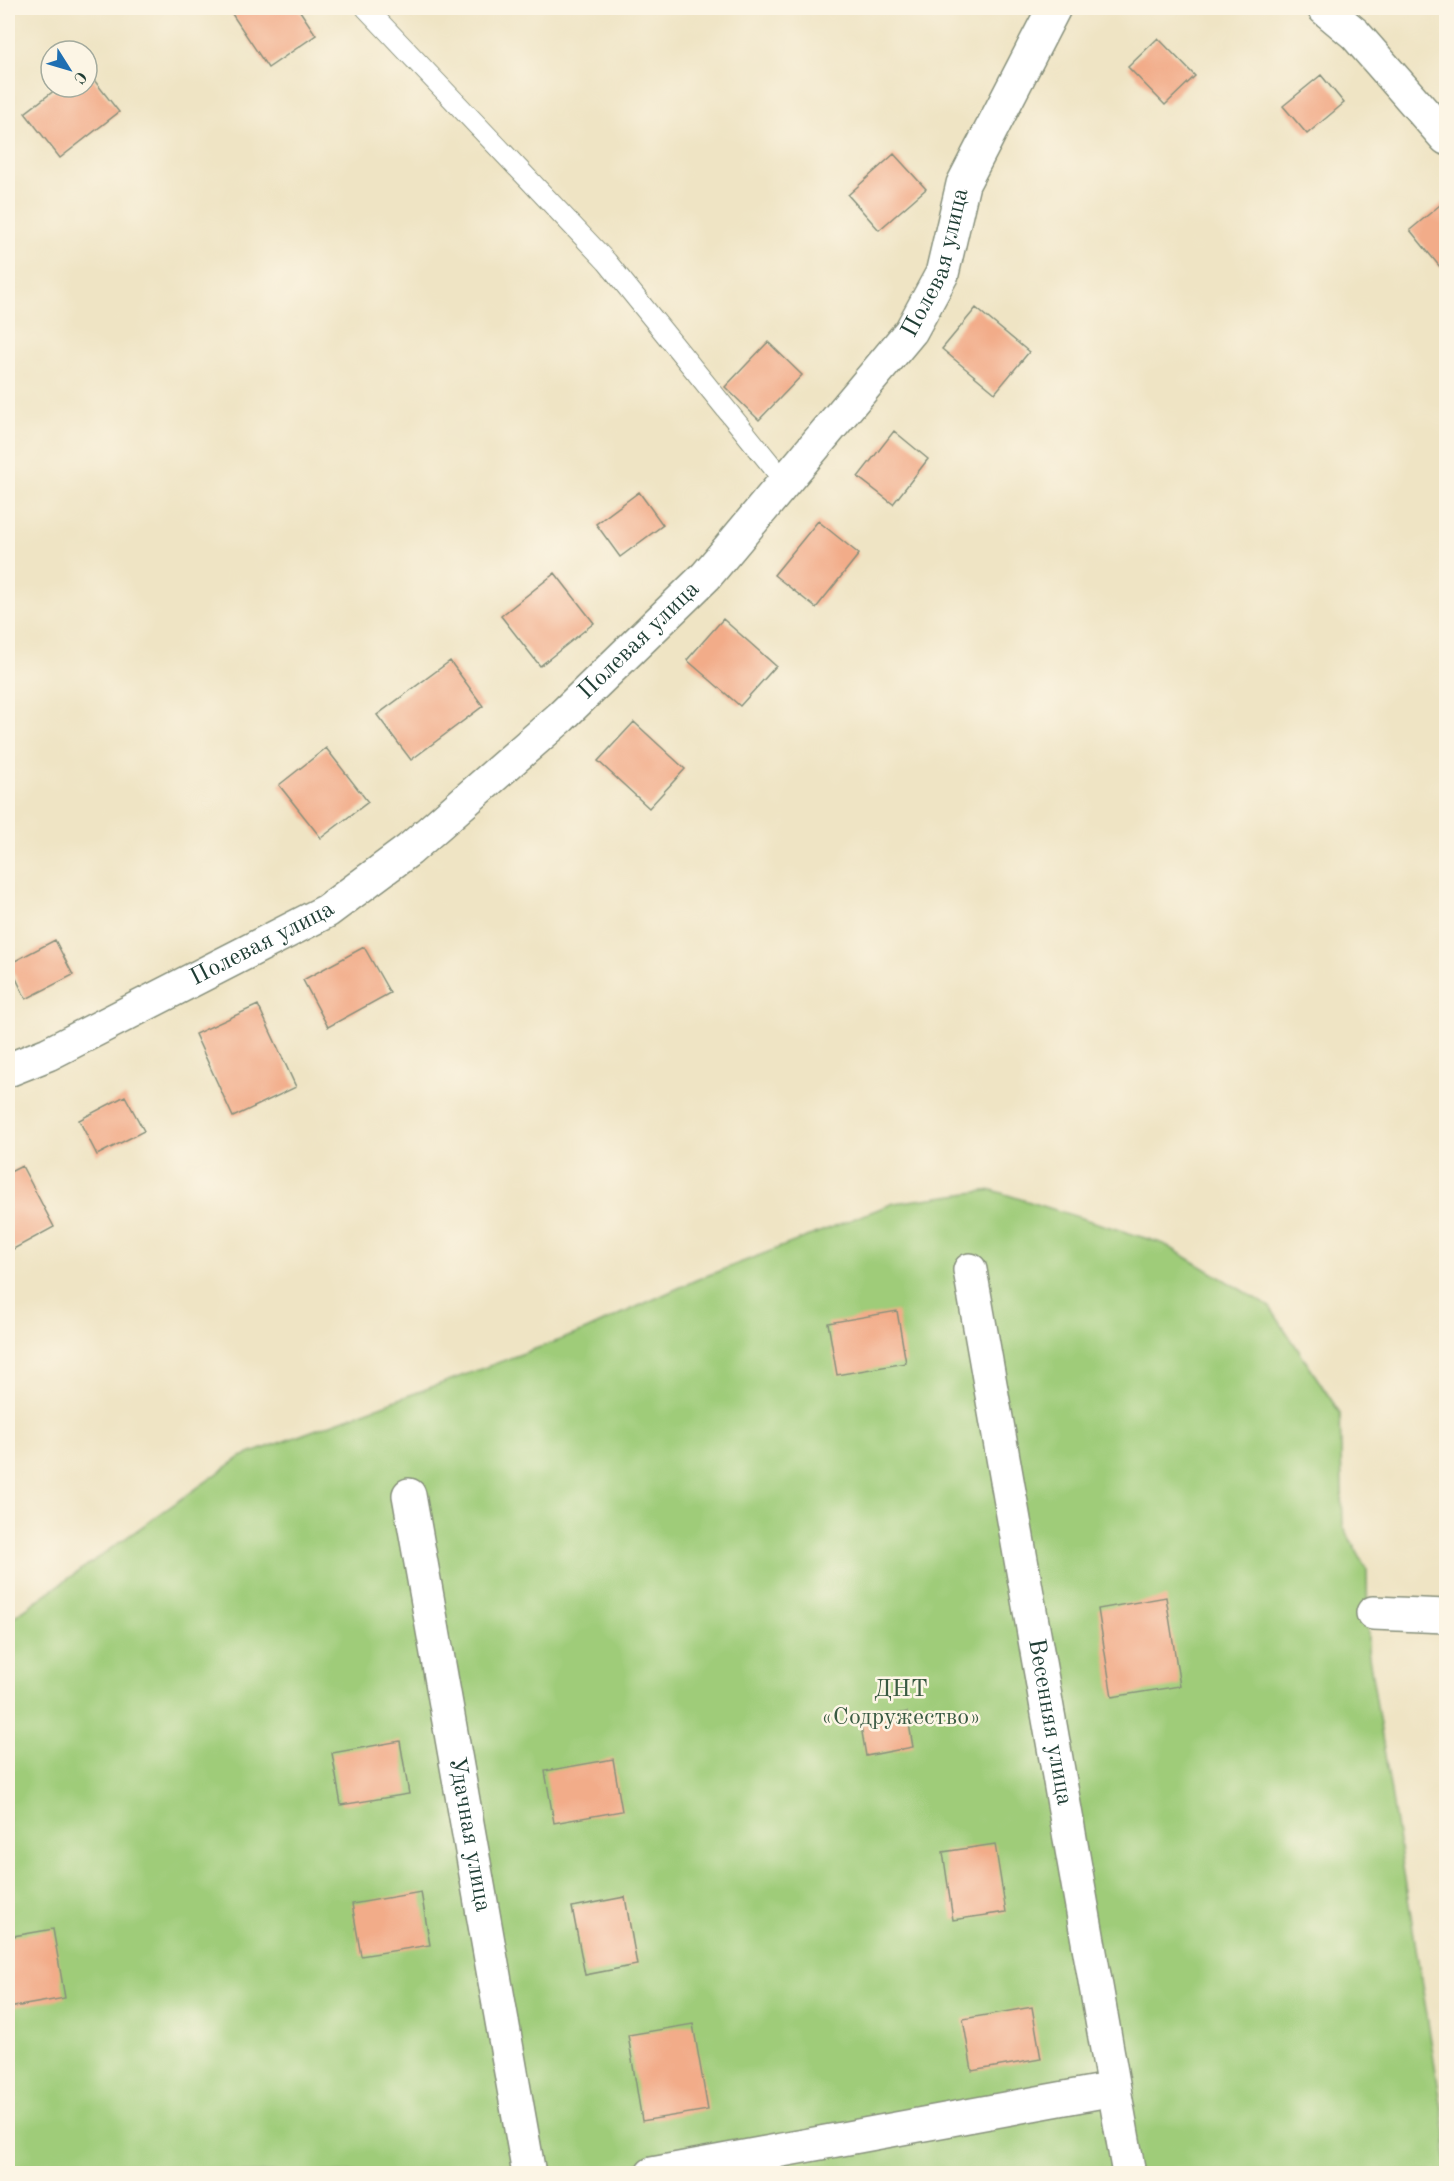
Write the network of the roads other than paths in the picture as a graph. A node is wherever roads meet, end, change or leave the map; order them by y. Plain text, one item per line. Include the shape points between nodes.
1 (366, 8) edge
2 (1054, 8) edge
3 (1324, 8) edge
4 (1446, 138) edge
5 (785, 482) junction
6 (8, 1070) edge
7 (970, 1270) dead end
8 (409, 1495) dead end
9 (1373, 1613) dead end
10 (1446, 1616) edge
11 (1114, 2089) junction
12 (529, 2174) edge
13 (652, 2174) edge
14 (1129, 2174) edge

1 - 5 lane via 607,262
2 - 5 street, Полевая улица via 963,184 942,274 911,331
3 - 4 street via 1355,34
5 - 6 street, Полевая улица via 697,585 561,717 409,850 327,912 48,1054
7 - 11 street, Весенняя улица
8 - 12 street, Удачная улица
9 - 10 street
11 - 13 street
11 - 14 street, Весенняя улица

